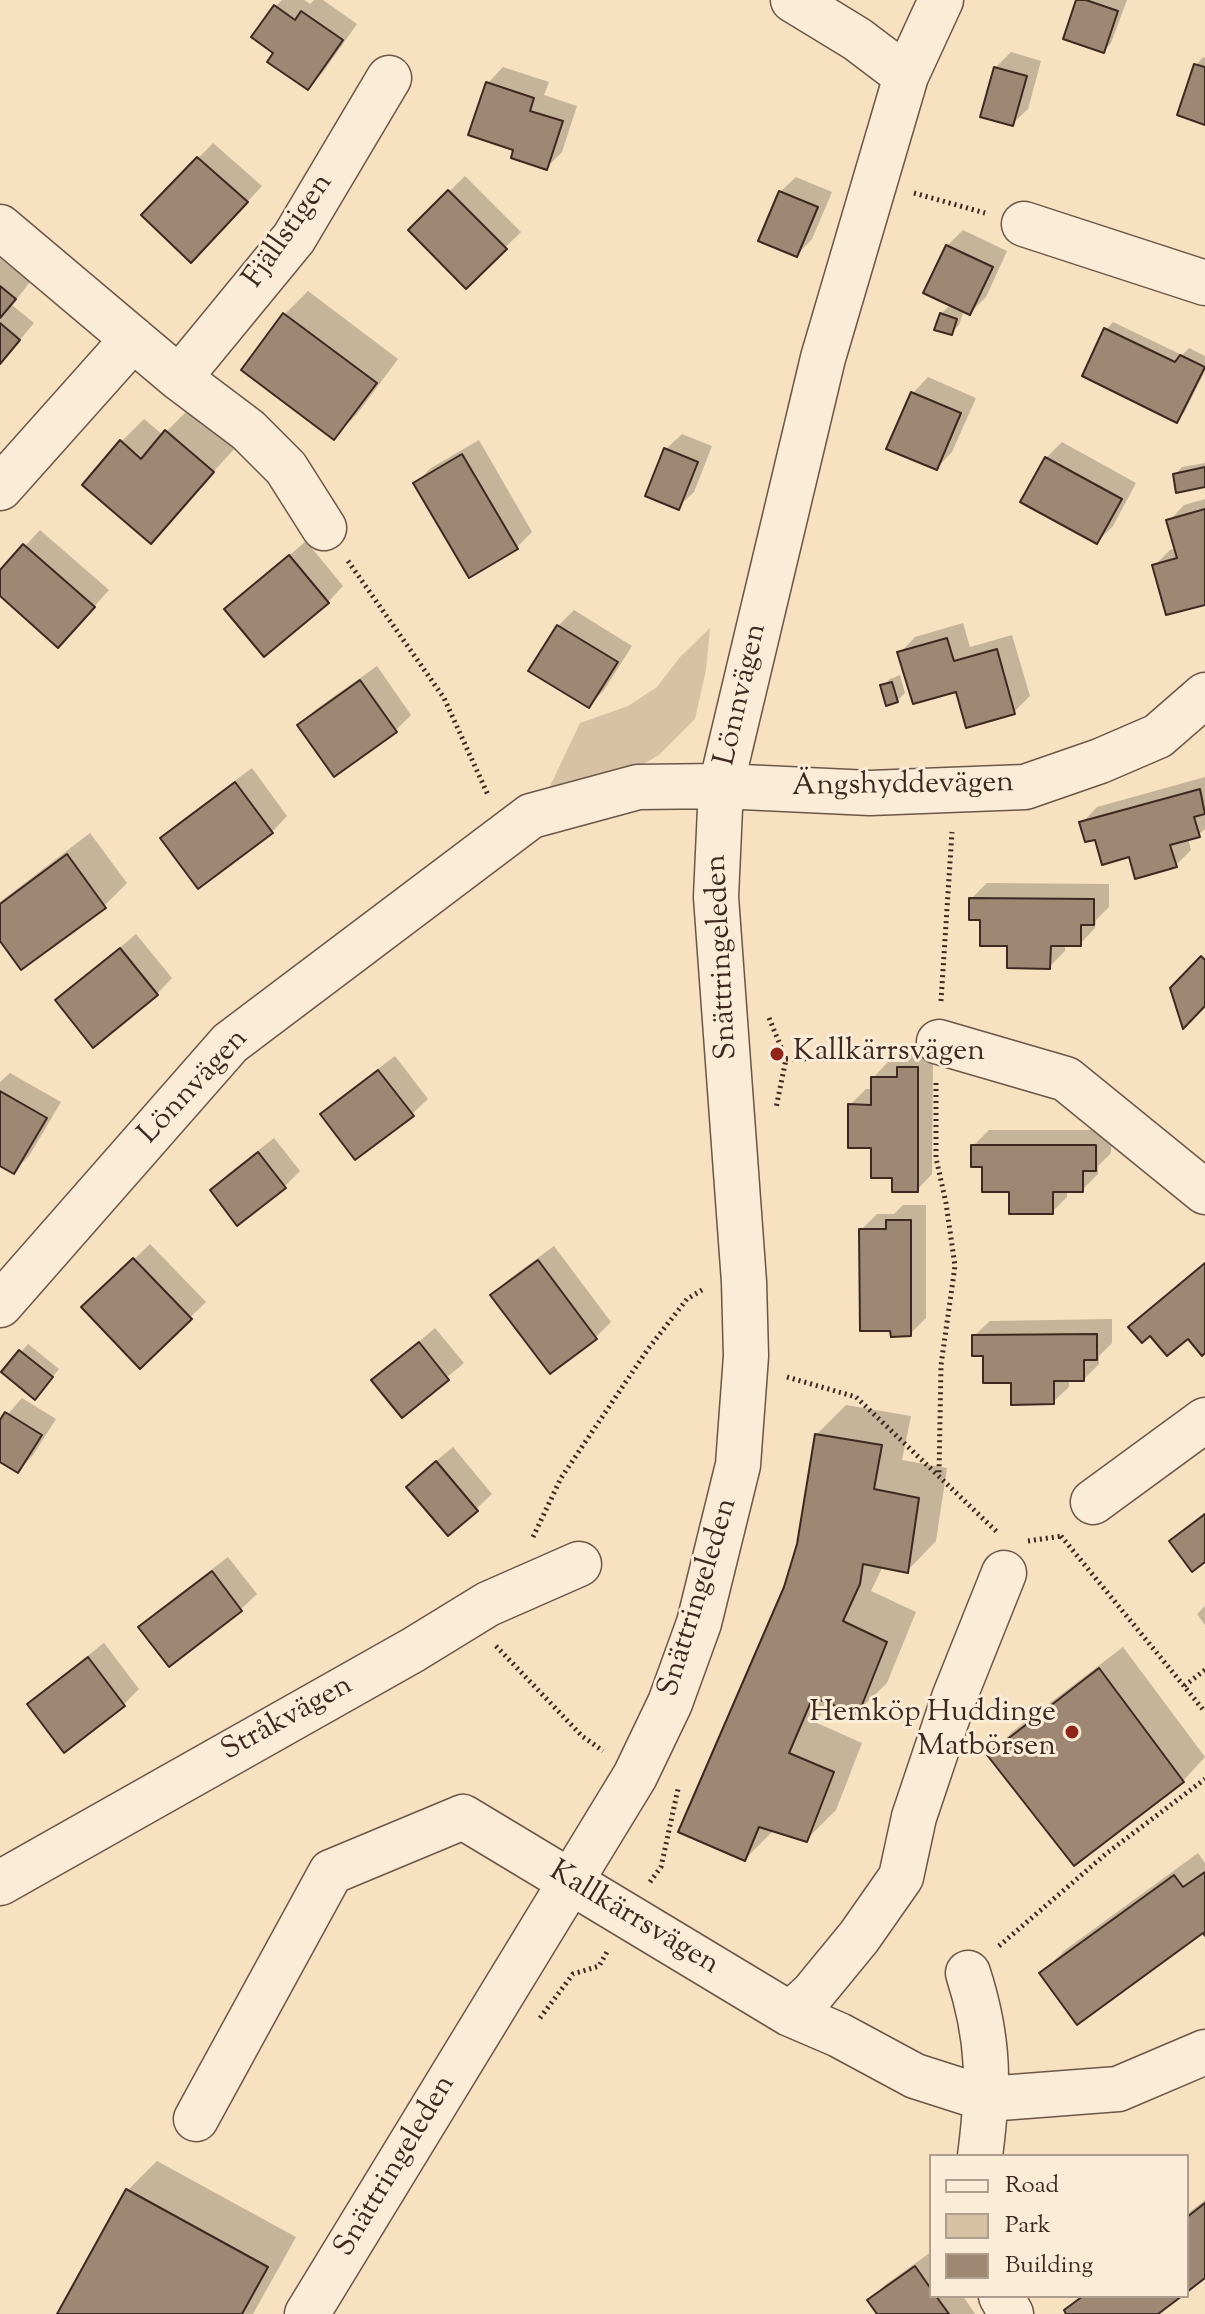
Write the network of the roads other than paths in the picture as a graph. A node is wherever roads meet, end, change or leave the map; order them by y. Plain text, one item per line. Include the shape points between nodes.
1 (793, 0) edge
2 (941, 0) edge
3 (906, 76) junction
4 (389, 78) dead end
5 (1024, 224) road end
6 (0, 227) edge
7 (1205, 283) edge
8 (133, 339) junction
9 (179, 378) junction
10 (0, 488) edge
11 (324, 528) road end
12 (1205, 695) edge
13 (721, 786) junction
14 (938, 1049) road end
15 (1205, 1192) edge
16 (0, 1305) edge
17 (1205, 1420) edge
18 (1093, 1502) road end
19 (1008, 1558) road end
20 (579, 1564) dead end
21 (570, 1882) junction
22 (0, 1883) edge
23 (968, 1973) road end
24 (790, 2014) junction
25 (1205, 2052) edge
26 (987, 2099) junction
27 (196, 2119) dead end
28 (980, 2154) edge
29 (307, 2314) edge

1 - 3 street
2 - 3 street, Lönnvägen
3 - 13 street, Lönnvägen via 823,358
4 - 9 street, Fjällstigen via 294,238
5 - 7 street
6 - 8 street
8 - 9 street
8 - 10 street
9 - 11 street via 248,430 286,468
12 - 13 street, Ängshyddevägen via 1158,736 1025,787 870,793
13 - 16 street, Lönnvägen via 638,787 531,816 230,1043
13 - 21 street, Snättringeleden via 716,897 746,1356 738,1465 699,1623 670,1703 635,1776
14 - 15 street via 1066,1079
17 - 18 street
19 - 24 street via 914,1817 901,1877 832,1971
20 - 22 street, Stråkvägen via 488,1604
21 - 24 street, Kallkärrsvägen
21 - 27 street, Kallkärrsvägen via 463,1817 331,1872
21 - 29 street, Snättringeleden
23 - 26 street via 986,2042
24 - 26 street, Kallkärrsvägen via 915,2076
25 - 26 street, Kallkärrsvägen via 1118,2089
26 - 28 street

